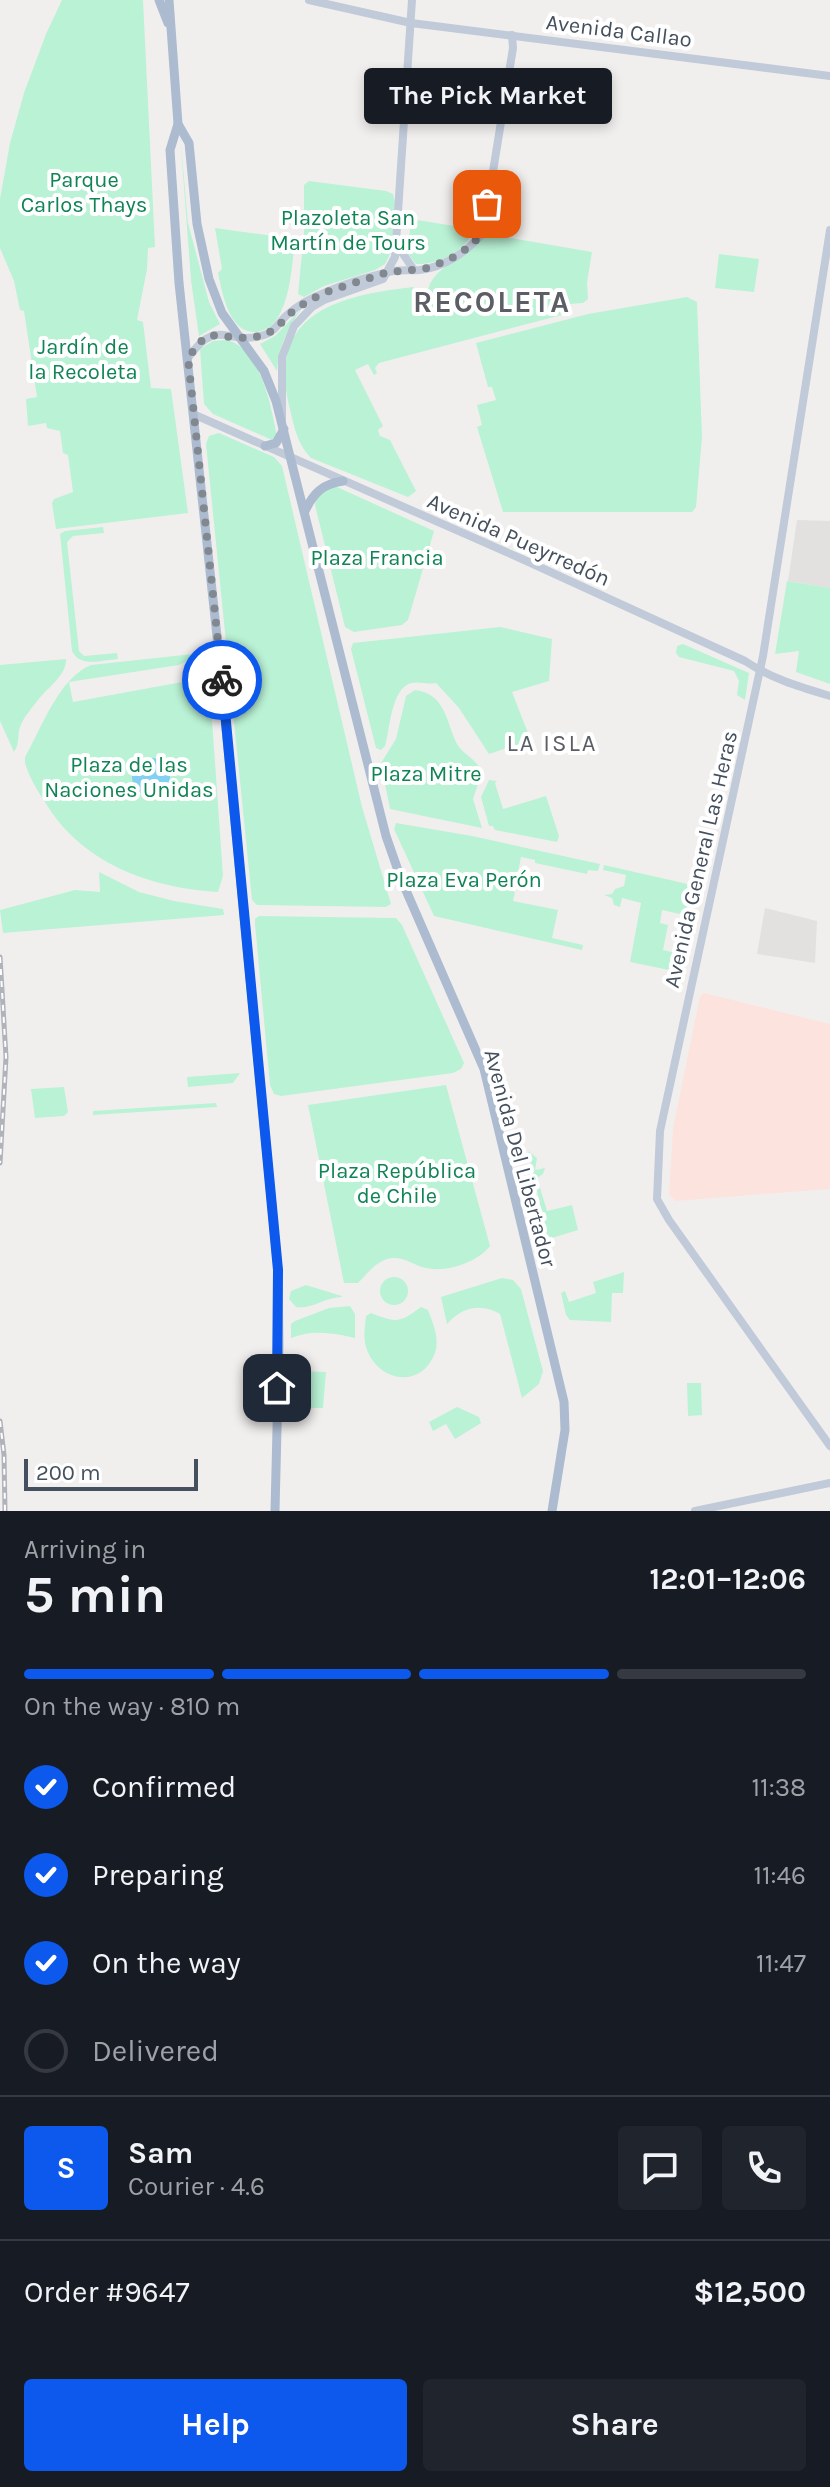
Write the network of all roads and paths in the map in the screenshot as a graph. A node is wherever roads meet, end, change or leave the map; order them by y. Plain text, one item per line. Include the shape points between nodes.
1 (159, 0) edge
2 (169, 0) edge
3 (309, 0) edge
4 (412, 0) edge
5 (411, 23) junction
6 (171, 30) junction
7 (512, 35) junction
8 (830, 76) edge
9 (178, 124) junction
10 (830, 230) edge
11 (398, 245) junction
12 (414, 270) junction
13 (388, 272) junction
14 (241, 338) junction
15 (188, 358) junction
16 (193, 414) junction
17 (283, 425) junction
18 (265, 446) junction
19 (291, 458) junction
20 (343, 481) junction
21 (305, 511) junction
22 (760, 671) junction
23 (830, 696) edge
24 (830, 1446) edge
25 (830, 1483) edge
26 (275, 1511) edge
27 (552, 1511) edge
28 (695, 1511) edge

1 - 6 main road
2 - 6 main road, Avenida Del Libertador
3 - 5 main road, Avenida Callao
4 - 5 main road
5 - 7 main road, Avenida Callao
5 - 11 main road
6 - 9 main road, Avenida Del Libertador
7 - 8 main road, Avenida Callao
7 - 12 main road via 483,233 449,260
9 - 14 main road, Avenida Del Libertador via 189,143 209,279 222,313
9 - 15 main road via 170,150
10 - 22 main road, Avenida General Las Heras
11 - 12 main road
11 - 13 main road
12 - 13 main road
13 - 14 main road via 315,297 268,334
13 - 17 main road via 378,281 318,303 294,326 282,357
14 - 15 main road via 210,335
14 - 17 main road, Avenida Del Libertador via 264,371
15 - 16 main road
16 - 18 main road, Avenida Pueyrredón
16 - 26 main road via 278,1270
17 - 18 main road via 276,443
17 - 19 main road, Avenida Del Libertador
18 - 19 main road, Avenida Pueyrredón
19 - 20 main road, Avenida Pueyrredón
19 - 21 main road, Avenida Del Libertador
20 - 21 main road via 319,489
20 - 22 main road, Avenida Pueyrredón
21 - 27 main road, Avenida Del Libertador via 386,836 487,1081 564,1402 565,1430
22 - 23 main road, Avenida Pueyrredón
22 - 24 main road, Avenida General Las Heras via 660,1131 657,1199
25 - 28 main road

